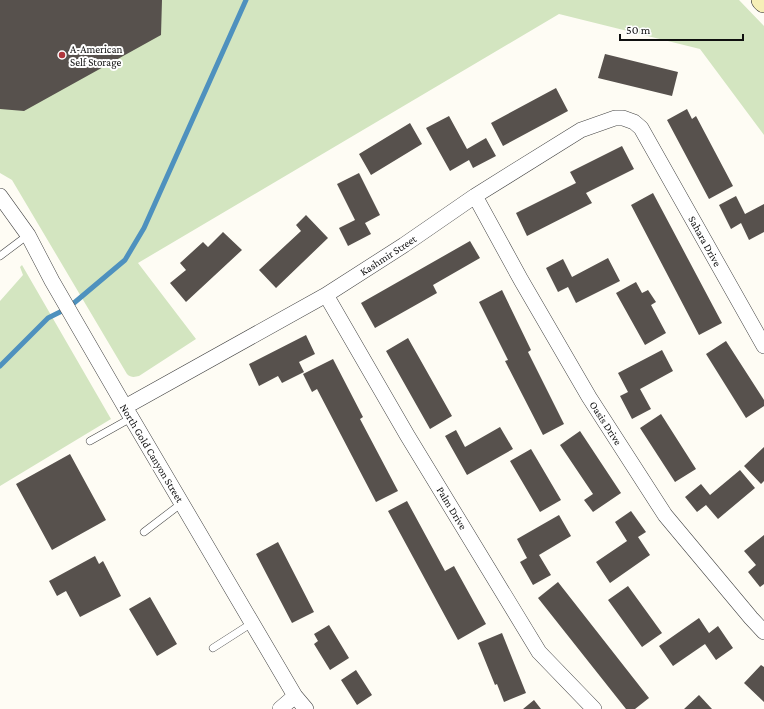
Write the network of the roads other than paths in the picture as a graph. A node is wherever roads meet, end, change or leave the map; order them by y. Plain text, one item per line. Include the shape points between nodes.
1 (762, 0) edge
2 (764, 2) edge
3 (646, 136) joint
4 (0, 196) edge
5 (475, 196) junction
6 (28, 235) junction
7 (0, 256) edge
8 (326, 295) junction
9 (764, 346) edge
10 (128, 412) junction
11 (90, 441) dead end
12 (182, 503) junction
13 (144, 532) dead end
14 (252, 623) junction
15 (764, 632) edge
16 (213, 648) dead end
17 (296, 696) junction
18 (280, 709) edge
19 (306, 709) edge
20 (594, 709) edge

1 - 2 street
3 - 5 street, Kashmir Street via 634,122 614,118 581,130
3 - 9 street, Sahara Drive
4 - 6 street, North Gold Canyon Street
5 - 8 street, Kashmir Street
5 - 15 street, Oasis Drive via 589,397 665,515
6 - 7 lane
6 - 10 street, North Gold Canyon Street
8 - 10 street, Kashmir Street
8 - 20 street, Palm Drive via 407,435 539,652
10 - 11 lane
10 - 12 street, North Gold Canyon Street
12 - 13 lane
12 - 14 street, North Gold Canyon Street
14 - 16 lane
14 - 17 street, North Gold Canyon Street
17 - 18 street
17 - 19 street, North Gold Canyon Street

